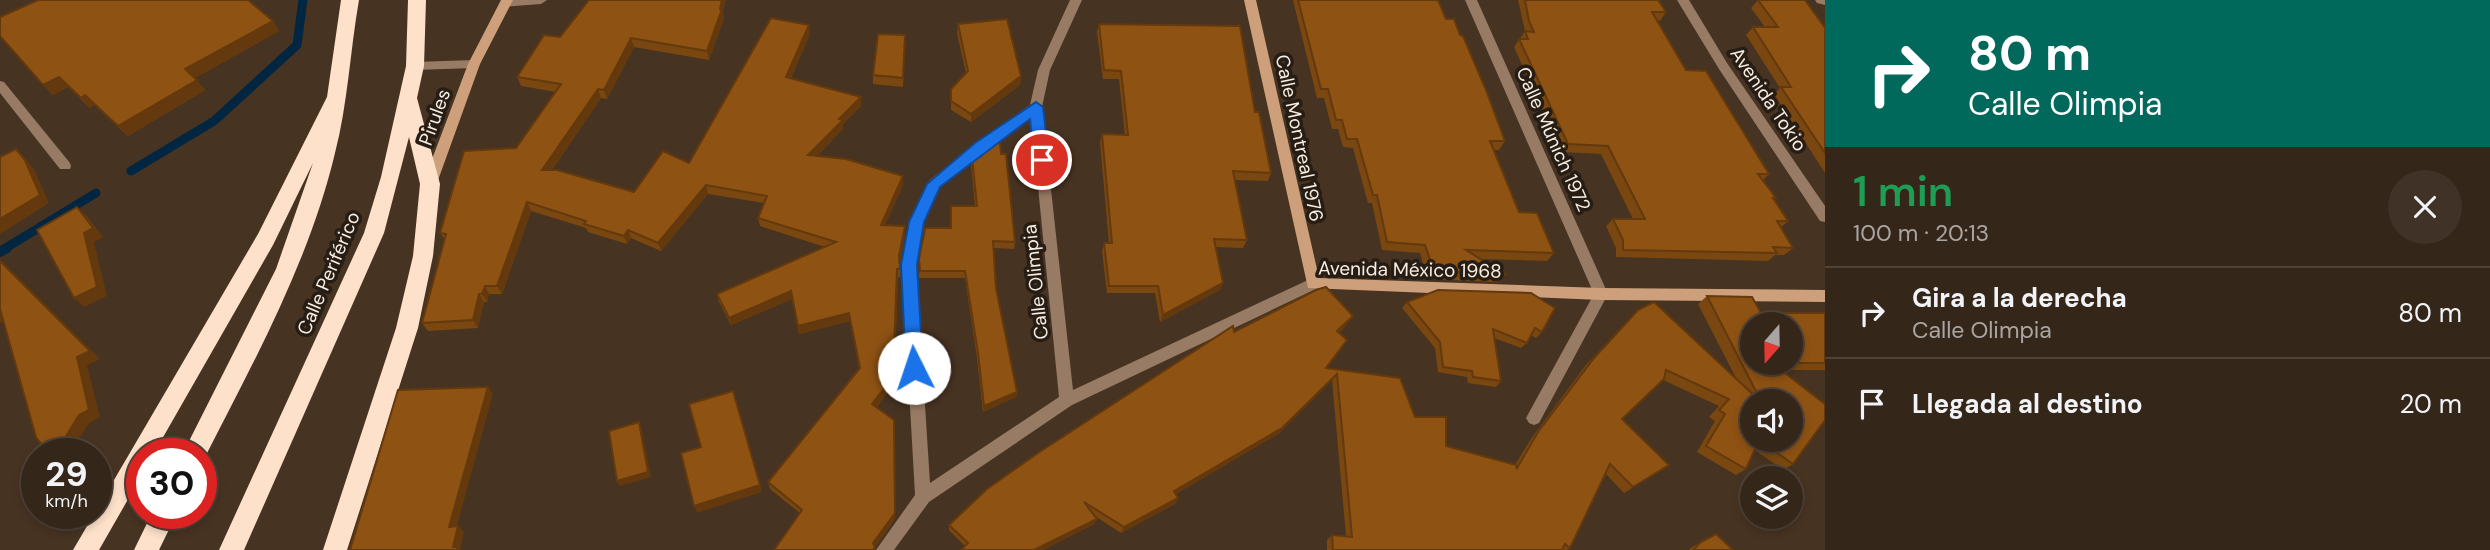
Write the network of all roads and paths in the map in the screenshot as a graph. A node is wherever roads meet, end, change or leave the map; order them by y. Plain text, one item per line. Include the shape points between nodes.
1 (349, 0) edge
2 (417, 0) edge
3 (541, 0) edge
4 (1076, 0) edge
5 (1250, 0) edge
6 (1471, 0) edge
7 (1683, 0) edge
8 (506, 2) edge
9 (474, 64) junction
10 (415, 66) junction
11 (0, 85) edge
12 (336, 97) junction
13 (409, 98) junction
14 (1036, 107) junction
15 (65, 166) dead end
16 (429, 184) junction
17 (1825, 217) edge
18 (1313, 284) junction
19 (1601, 294) junction
20 (1825, 296) edge
21 (1067, 400) junction
22 (1534, 418) dead end
23 (203, 438) edge
24 (923, 497) junction
25 (157, 529) edge
26 (85, 550) edge
27 (146, 550) edge
28 (231, 550) edge
29 (335, 550) edge
30 (884, 550) edge

1 - 12 highway
2 - 10 highway, Calle Periférico
3 - 8 street
4 - 14 street, Calle Olimpia via 1044,70
5 - 18 street, Calle Montreal 1976
6 - 19 street, Calle Múnich 1972
7 - 17 street, Avenida Tokio
8 - 9 street, Pirules
9 - 10 street, Pirules
9 - 16 street, Pirules
10 - 13 highway, Calle Periférico
11 - 15 street
12 - 23 highway via 310,209
12 - 26 highway via 266,239
13 - 16 highway
13 - 28 highway, Calle Periférico via 374,233
14 - 21 street, Calle Olimpia
14 - 24 street via 935,184 917,222 909,265
16 - 29 highway via 423,256 407,328
18 - 19 street, Avenida México 1968
18 - 21 street, Avenida México 1968
19 - 20 street, Avenida México 1968
19 - 22 street
21 - 24 street, Avenida México 1968
24 - 30 street, Avenida México 1968
25 - 27 highway

